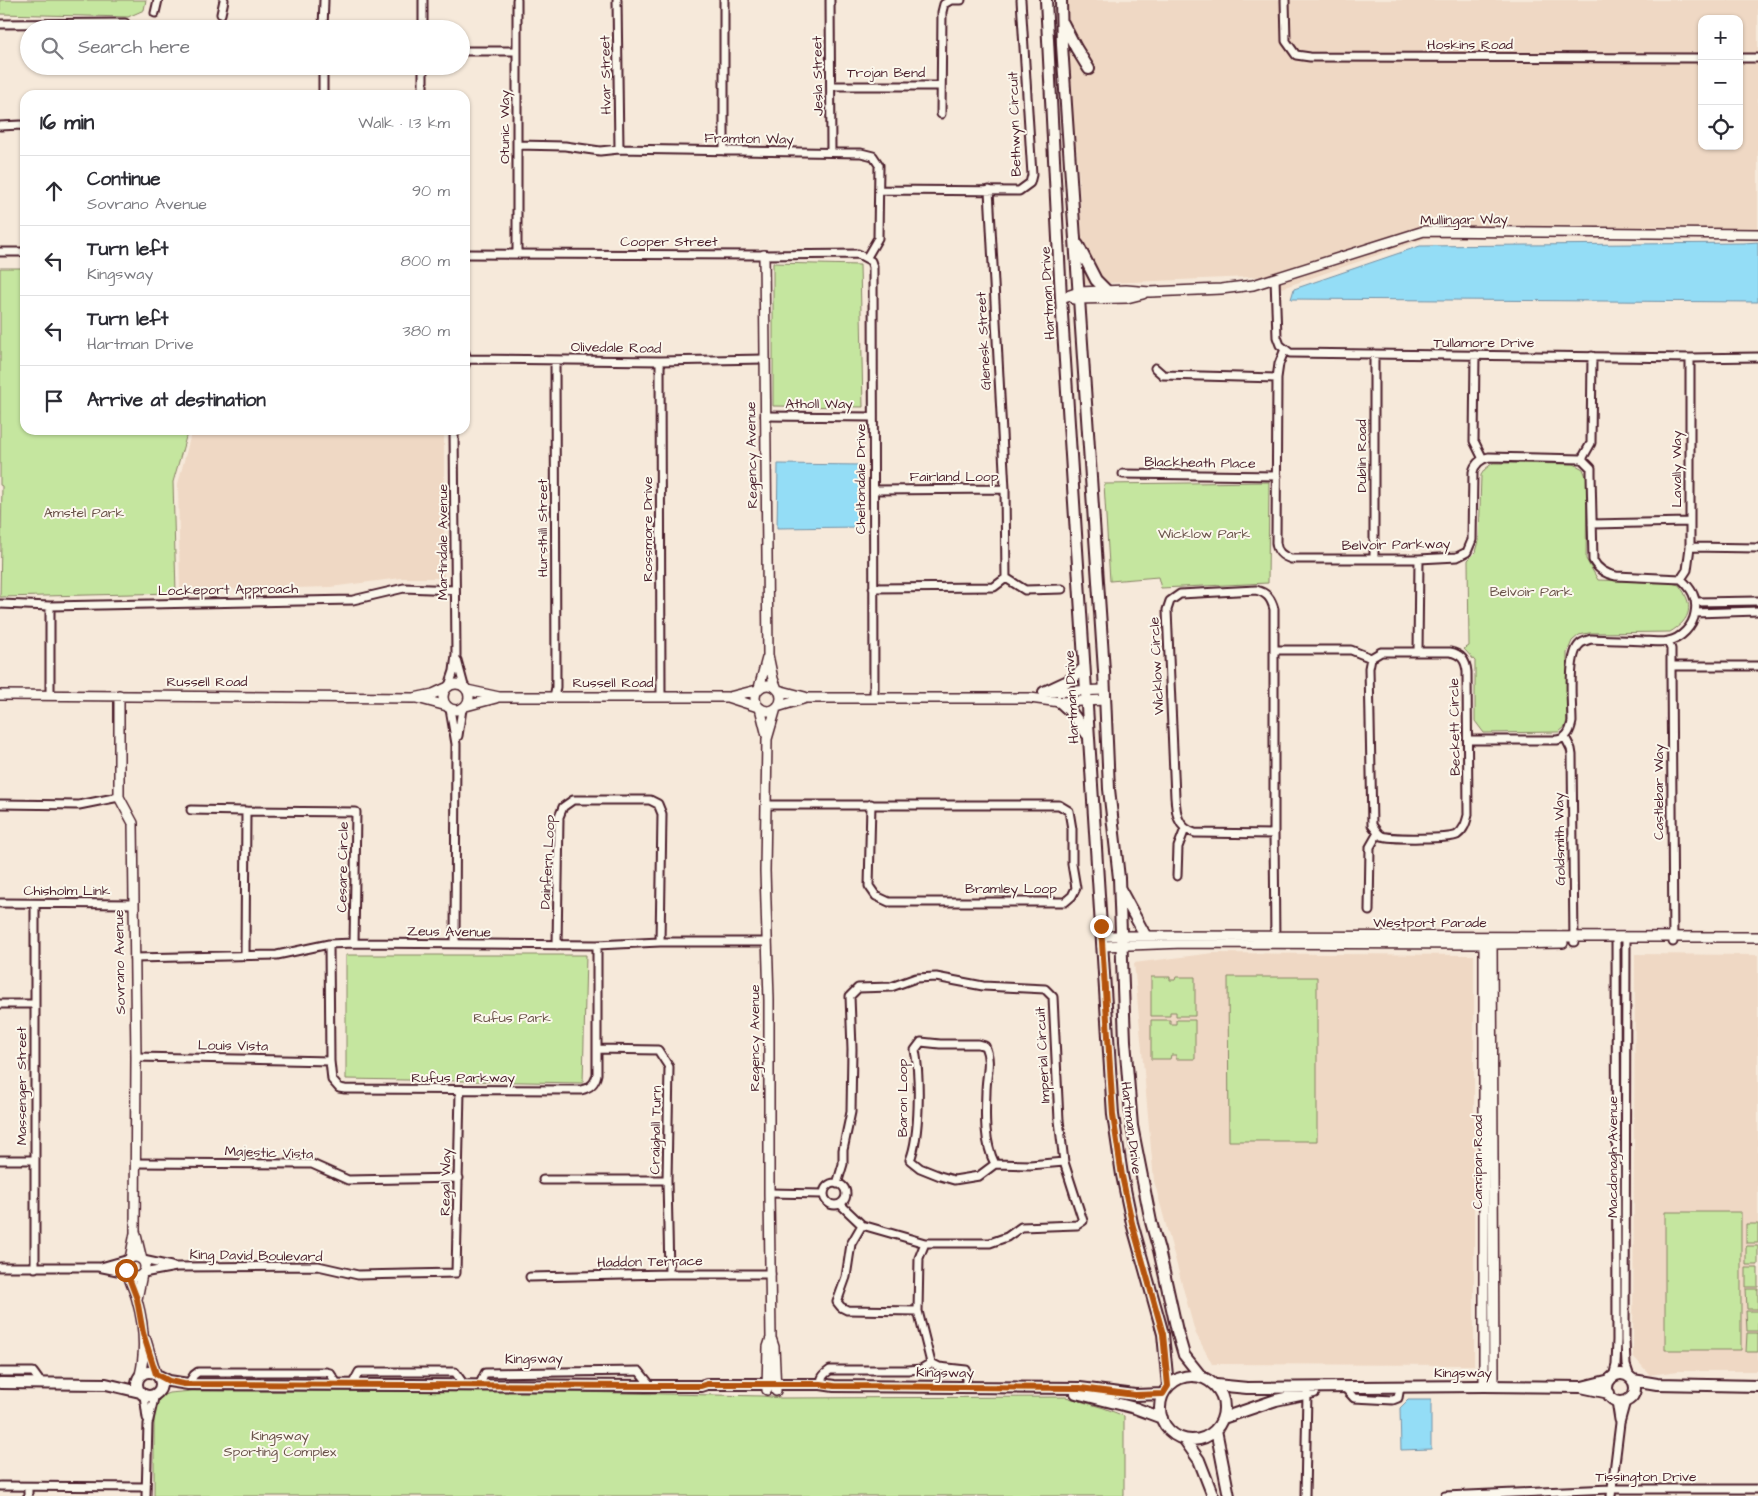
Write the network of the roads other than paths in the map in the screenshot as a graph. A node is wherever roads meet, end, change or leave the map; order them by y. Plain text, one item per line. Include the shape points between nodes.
1 (158, 0) edge
2 (224, 0) edge
3 (324, 0) edge
4 (423, 0) edge
5 (517, 0) edge
6 (617, 0) edge
7 (724, 0) edge
8 (830, 0) edge
9 (961, 0) edge
10 (1021, 0) edge
11 (1046, 0) edge
12 (1061, 0) edge
13 (1285, 0) edge
14 (155, 13) dead end
15 (221, 14) dead end
16 (323, 20) edge
17 (423, 20) edge
18 (1062, 22) junction
19 (0, 24) edge
20 (20, 24) edge
21 (470, 51) edge
22 (517, 51) junction
23 (1698, 58) edge
24 (1743, 58) edge
25 (1758, 58) edge
26 (1089, 69) dead end
27 (323, 75) edge
28 (423, 75) edge
29 (831, 86) junction
30 (941, 86) junction
31 (323, 90) edge
32 (422, 90) edge
33 (941, 114) dead end
34 (20, 125) edge
35 (0, 126) edge
36 (517, 145) junction
37 (619, 150) junction
38 (724, 151) junction
39 (831, 152) junction
40 (879, 190) junction
41 (989, 190) junction
42 (1758, 234) edge
43 (1076, 240) junction
44 (0, 252) edge
45 (20, 252) edge
46 (470, 254) edge
47 (517, 254) junction
48 (764, 255) junction
49 (869, 259) junction
50 (1276, 278) junction
51 (1106, 291) junction
52 (1150, 292) junction
53 (1080, 296) junction
54 (1061, 298) junction
55 (1285, 349) junction
56 (1374, 354) junction
57 (1475, 355) junction
58 (1592, 356) junction
59 (1758, 357) edge
60 (1690, 358) junction
61 (470, 359) edge
62 (764, 359) junction
63 (555, 360) junction
64 (660, 361) junction
65 (1155, 368) dead end
66 (1276, 378) junction
67 (765, 416) junction
68 (873, 417) junction
69 (454, 435) edge
70 (1483, 459) junction
71 (1582, 459) junction
72 (1123, 474) dead end
73 (1276, 476) junction
74 (874, 490) junction
75 (1005, 490) junction
76 (1689, 522) junction
77 (1592, 524) junction
78 (1690, 547) junction
79 (1758, 548) edge
80 (1374, 559) junction
81 (1419, 559) junction
82 (1006, 578) junction
83 (1681, 579) junction
84 (873, 588) junction
85 (1062, 589) dead end
86 (455, 590) junction
87 (1758, 601) edge
88 (1696, 602) junction
89 (0, 604) edge
90 (50, 606) junction
91 (1758, 612) edge
92 (1695, 613) junction
93 (1668, 641) junction
94 (1274, 650) junction
95 (1418, 652) junction
96 (456, 655) junction
97 (768, 655) junction
98 (1371, 658) junction
99 (1671, 666) junction
100 (1758, 666) edge
101 (1084, 668) junction
102 (447, 687) junction
103 (466, 688) junction
104 (758, 689) junction
105 (778, 689) junction
106 (1044, 692) junction
107 (0, 695) edge
108 (50, 695) junction
109 (119, 695) junction
110 (1105, 695) junction
111 (1086, 696) junction
112 (499, 697) junction
113 (554, 697) junction
114 (661, 697) junction
115 (727, 697) junction
116 (874, 697) junction
117 (414, 698) junction
118 (806, 698) junction
119 (1030, 698) junction
120 (1060, 702) junction
121 (464, 707) junction
122 (759, 707) junction
123 (776, 707) junction
124 (448, 708) junction
125 (1088, 735) junction
126 (1565, 737) junction
127 (767, 739) junction
128 (1468, 740) junction
129 (456, 744) junction
130 (119, 797) junction
131 (0, 804) edge
132 (871, 804) junction
133 (767, 805) junction
134 (191, 810) dead end
135 (246, 811) junction
136 (1186, 829) junction
137 (1378, 833) junction
138 (1274, 834) junction
139 (1177, 876) dead end
140 (1119, 886) junction
141 (0, 903) edge
142 (35, 904) junction
143 (133, 904) junction
144 (1369, 911) dead end
145 (1145, 935) junction
146 (1758, 937) edge
147 (1276, 939) junction
148 (1574, 939) junction
149 (1672, 939) junction
150 (1488, 940) junction
151 (1616, 940) junction
152 (1626, 940) junction
153 (1102, 941) junction
154 (1121, 941) junction
155 (660, 942) junction
156 (766, 942) junction
157 (1758, 942) edge
158 (354, 943) junction
159 (330, 944) junction
160 (454, 944) junction
161 (557, 945) junction
162 (597, 946) junction
163 (245, 956) junction
164 (134, 958) junction
165 (0, 1004) edge
166 (35, 1004) junction
167 (597, 1049) junction
168 (136, 1057) junction
169 (330, 1061) junction
170 (460, 1091) junction
171 (0, 1160) edge
172 (35, 1160) junction
173 (1064, 1162) junction
174 (135, 1163) junction
175 (995, 1164) junction
176 (459, 1178) junction
177 (543, 1180) dead end
178 (667, 1180) junction
179 (838, 1184) junction
180 (769, 1192) junction
181 (824, 1194) junction
182 (840, 1204) junction
183 (862, 1225) junction
184 (135, 1231) junction
185 (925, 1243) junction
186 (130, 1259) junction
187 (142, 1260) junction
188 (0, 1267) edge
189 (98, 1267) junction
190 (176, 1267) junction
191 (35, 1268) junction
192 (456, 1273) joint
193 (128, 1274) junction
194 (143, 1274) junction
195 (669, 1274) junction
196 (770, 1274) junction
197 (530, 1277) dead end
198 (137, 1299) junction
199 (918, 1311) junction
200 (143, 1333) junction
201 (931, 1363) junction
202 (0, 1372) edge
203 (158, 1375) junction
204 (1200, 1375) junction
205 (139, 1376) junction
206 (1612, 1378) junction
207 (1631, 1378) junction
208 (41, 1383) junction
209 (0, 1384) edge
210 (106, 1384) junction
211 (186, 1384) junction
212 (821, 1384) junction
213 (1657, 1384) junction
214 (479, 1386) junction
215 (651, 1386) junction
216 (834, 1386) junction
217 (1216, 1386) junction
218 (1489, 1386) junction
219 (1758, 1386) edge
220 (771, 1387) junction
221 (966, 1387) junction
222 (1581, 1387) junction
223 (1055, 1388) junction
224 (1345, 1388) junction
225 (1165, 1390) junction
226 (142, 1393) junction
227 (156, 1393) junction
228 (1307, 1393) junction
229 (1621, 1397) junction
230 (1162, 1418) junction
231 (1223, 1418) junction
232 (148, 1424) junction
233 (1216, 1430) junction
234 (1184, 1439) junction
235 (0, 1486) edge
236 (28, 1487) junction
237 (146, 1487) junction
238 (1758, 1489) edge
239 (1611, 1492) edge
240 (1714, 1493) edge
241 (28, 1496) edge
242 (146, 1496) edge
243 (1213, 1496) edge
244 (1228, 1496) edge
245 (1306, 1496) edge
246 (1445, 1496) edge

1 - 14 street
2 - 15 street
3 - 16 street
4 - 17 street
5 - 22 street, Otunic Way
6 - 37 street, Hvar Street
7 - 38 street
8 - 29 street, Jesla Street
9 - 30 street, Trojan Bend via 944,4 942,12
10 - 41 street, Bethwyn Circuit via 1032,175 1030,183 1019,191
11 - 54 main road, Hartman Drive
12 - 18 main road, Hartman Drive
13 - 23 street, Hoskins Road via 1286,41 1296,55 1310,57
18 - 26 main road
18 - 43 main road, Hartman Drive
19 - 20 street
21 - 22 street
22 - 36 street, Otunic Way
24 - 25 street
27 - 31 street
28 - 32 street
29 - 30 street, Trojan Bend
29 - 39 street, Jesla Street
30 - 33 street, Trojan Bend
34 - 35 street
36 - 37 street, Framton Way
36 - 47 street, Otunic Way
37 - 38 street, Framton Way
38 - 39 street, Framton Way
39 - 40 street, Framton Way via 873,156 879,165
40 - 41 street, Bethwyn Circuit
40 - 49 street, Framton Way via 878,238
41 - 75 street, Glenesk Street
42 - 50 street, Mullingar Way via 1424,231
43 - 51 main road via 1096,280
43 - 53 main road, Hartman Drive
44 - 45 street
46 - 47 street, Cooper Street
47 - 48 street, Cooper Street
48 - 49 street, Cooper Street via 858,254
48 - 62 street, Regency Avenue
49 - 68 street, Cheltondale Drive via 873,267
50 - 52 street, Mullingar Way via 1222,289
50 - 55 street via 1277,337
51 - 52 street, Mullingar Way
51 - 53 street, Mullingar Way
52 - 53 street, Mullingar Way via 1127,298
53 - 54 street, Mullingar Way
53 - 110 main road, Hartman Drive
54 - 101 main road, Hartman Drive
55 - 56 street, Tullamore Drive via 1296,353
55 - 66 street, Belvoir Parkway
56 - 57 street, Tullamore Drive
56 - 80 street, Dublin Road
57 - 58 street, Tullamore Drive
57 - 70 street via 1474,441
58 - 60 street, Tullamore Drive
58 - 71 street via 1591,443
59 - 60 street, Tullamore Drive
60 - 76 street, Lavally Way
61 - 63 street, Olivedale Road
62 - 64 street, Olivedale Road
62 - 67 street, Regency Avenue
63 - 64 street, Olivedale Road
63 - 113 street, Hursthill Street
64 - 114 street, Rossmore Drive
65 - 66 street via 1163,375
66 - 73 street, Belvoir Parkway
67 - 68 street, Atholl Way
67 - 97 street, Regency Avenue
68 - 74 street, Cheltondale Drive
69 - 86 street, Martindale Avenue
70 - 71 street
70 - 81 street, Belvoir Parkway via 1473,472 1473,534 1469,548 1457,557
71 - 77 street via 1592,474
72 - 73 street, Blackheath Place
73 - 80 street, Belvoir Parkway via 1276,543 1282,555 1291,559
74 - 75 street, Fairland Loop
74 - 84 street, Cheltondale Drive
75 - 82 street, Fairland Loop
76 - 77 street
76 - 78 street, Lavally Way
77 - 83 street via 1593,560 1604,572 1616,576
78 - 79 street
78 - 83 street, Lavally Way via 1687,570
80 - 81 street, Belvoir Parkway
81 - 95 street
82 - 84 street via 994,587
82 - 85 street via 1025,590
83 - 88 street via 1689,586
84 - 116 street, Cheltondale Drive
86 - 90 street, Lockeport Approach via 404,588 354,600
86 - 96 street, Martindale Avenue
87 - 88 street
88 - 92 street
89 - 90 street, Lockeport Approach
90 - 108 street
91 - 92 street
92 - 93 street via 1682,635
93 - 99 street, Castlebar Way
93 - 126 street via 1591,639 1580,643 1572,663 1572,722
94 - 98 street via 1351,650
94 - 136 street, Wicklow Circle via 1274,609 1263,592 1180,594 1167,606 1176,815
94 - 138 street, Wicklow Circle
95 - 98 street, Beckett Circle via 1381,652
95 - 128 street, Beckett Circle via 1450,652 1463,658 1467,672
96 - 102 street, Martindale Avenue
96 - 103 street, Martindale Avenue
97 - 104 street, Regency Avenue
97 - 105 street, Regency Avenue
98 - 137 street via 1371,818
99 - 100 street
99 - 149 street, Castlebar Way
101 - 106 main road via 1072,679
101 - 111 main road, Hartman Drive
102 - 103 street via 456,683
102 - 117 street, Russell Road
102 - 124 street via 443,699
103 - 112 street, Russell Road
103 - 121 street via 470,698
104 - 105 street via 768,685
104 - 115 street, Russell Road
104 - 122 street via 755,699
105 - 118 street
105 - 123 street via 781,699
106 - 111 street
106 - 119 street
107 - 108 street, Russell Road
108 - 109 street, Russell Road
109 - 117 street, Russell Road
109 - 130 street, Sovrano Avenue
110 - 111 street
110 - 140 main road, Hartman Drive via 1109,789
111 - 120 street
111 - 125 main road, Hartman Drive
112 - 113 street, Russell Road
112 - 121 street, Russell Road
113 - 114 street, Russell Road
114 - 115 street, Russell Road
115 - 122 street, Russell Road
116 - 118 street
116 - 119 street
117 - 124 street, Russell Road
118 - 123 street
119 - 120 street
120 - 125 main road
121 - 124 street
121 - 129 street
122 - 123 street via 768,711
122 - 127 street, Regency Avenue
123 - 127 street, Regency Avenue
124 - 129 street
125 - 153 main road, Hartman Drive
126 - 128 street via 1557,740
126 - 148 street, Goldsmith Way via 1572,755
127 - 133 street, Regency Avenue
128 - 137 street, Beckett Circle via 1468,815 1460,832 1451,838 1388,838
129 - 160 street
130 - 131 street via 79,805
130 - 143 street, Sovrano Avenue via 133,824
132 - 132 street, Bramley Loop via 870,886 876,896 889,902 1065,902 1076,888 1072,829 1068,811 1059,805
132 - 133 street, Bramley Loop
133 - 156 street, Regency Avenue
134 - 135 street, Cesare Circle
135 - 158 street, Cesare Circle via 356,812
135 - 163 street
136 - 138 street via 1195,833
136 - 139 street via 1178,847
137 - 144 street via 1370,847
138 - 147 street, Wicklow Circle
140 - 145 main road
140 - 154 main road, Hartman Drive
141 - 142 street, Chisholm Link
142 - 143 street, Chisholm Link
142 - 166 street, Massenger Street
143 - 164 street, Sovrano Avenue
145 - 147 street, Westport Parade
145 - 154 street, Westport Parade
146 - 149 street, Westport Parade
147 - 150 street, Westport Parade
147 - 154 street, Westport Parade via 1184,943
148 - 150 street, Westport Parade
148 - 151 street, Westport Parade
149 - 152 street, Westport Parade
149 - 157 street, Westport Parade
150 - 218 street, Carripan Road
151 - 152 street, Westport Parade
151 - 206 street, Macdonagh Avenue via 1617,1330 1616,1365
152 - 207 street, Macdonagh Avenue via 1625,1340 1626,1365
153 - 154 street, Westport Parade
153 - 225 main road, Hartman Drive via 1114,1124 1132,1223 1163,1334
154 - 204 main road, Hartman Drive via 1132,1126 1151,1222 1184,1354
155 - 156 street, Zeus Avenue
155 - 161 street, Dainfern Loop via 662,814 658,804 650,800 573,800 563,807 559,817
155 - 162 street, Zeus Avenue
156 - 180 street, Regency Avenue
158 - 159 street, Zeus Avenue
158 - 160 street, Zeus Avenue
159 - 163 street, Zeus Avenue via 277,955
159 - 169 street, Rufus Parkway
160 - 161 street, Zeus Avenue
161 - 162 street, Zeus Avenue
162 - 167 street, Rufus Parkway
163 - 164 street, Zeus Avenue
164 - 168 street, Sovrano Avenue
165 - 166 street
166 - 172 street, Massenger Street
167 - 170 street, Rufus Parkway via 596,1078 586,1089
167 - 178 street, Craighall Turn via 658,1050 669,1068
168 - 169 street, Louis Vista
168 - 174 street, Sovrano Avenue
169 - 170 street, Rufus Parkway via 332,1080 339,1088
170 - 176 street, Regal Way
171 - 172 street
172 - 191 street, Massenger Street
173 - 175 street
173 - 179 street, Imperial Circuit via 1053,997 1045,989 983,986 936,977 916,978 891,987 858,988 850,996 851,1112
173 - 185 street, Imperial Circuit via 1083,1221 1077,1225 1021,1227 1007,1238 990,1243
174 - 176 street, Majestic Vista via 312,1164 348,1180
174 - 184 street, Sovrano Avenue
175 - 175 street, Baron Loop via 987,1140 989,1056 985,1046 921,1042 915,1050 918,1063 916,1137 910,1160 920,1168 954,1180 979,1176
176 - 192 street, Regal Way
177 - 178 street
178 - 195 street, Craighall Turn
179 - 181 street via 830,1184
179 - 182 street, Imperial Circuit via 846,1193
180 - 181 street, Imperial Circuit
180 - 196 street, Regency Avenue
181 - 182 street, Imperial Circuit via 829,1204
182 - 183 street, Imperial Circuit
183 - 185 street, Imperial Circuit
183 - 199 street via 851,1244 838,1302 841,1307 848,1310
184 - 186 street, Sovrano Avenue
184 - 187 street, Sovrano Avenue
185 - 199 street via 919,1258
186 - 187 street
186 - 189 street
186 - 193 street via 126,1266
187 - 190 street, King David Boulevard
187 - 194 street
188 - 191 street
189 - 191 street
189 - 193 street
190 - 192 street, King David Boulevard via 318,1266 358,1275
190 - 194 street, King David Boulevard
193 - 194 street via 135,1277
193 - 198 street
194 - 198 street
195 - 196 street, Haddon Terrace
195 - 197 street, Haddon Terrace
196 - 220 street, Regency Avenue via 771,1338 768,1347
198 - 200 street
199 - 201 street
200 - 203 street
200 - 205 street via 143,1361
201 - 212 street via 921,1369 908,1370 830,1370 824,1373
201 - 221 street via 966,1370
202 - 208 street, Kingsway via 33,1372
203 - 205 main road, Kingsway via 150,1372
203 - 211 main road, Kingsway
203 - 227 main road via 161,1385
204 - 217 main road
204 - 225 main road via 1181,1378
205 - 210 main road, Kingsway
205 - 226 main road via 137,1383
206 - 207 main road, Kingsway via 1621,1374
206 - 222 main road, Kingsway
206 - 229 main road via 1607,1389
207 - 213 main road, Kingsway
207 - 229 main road via 1635,1389
208 - 209 main road, Kingsway
208 - 210 main road, Kingsway
210 - 226 main road, Kingsway
211 - 214 main road, Kingsway
211 - 227 main road, Kingsway
212 - 216 main road, Kingsway
212 - 220 main road, Kingsway
213 - 219 main road, Kingsway
213 - 229 main road, Kingsway
214 - 215 main road, Kingsway
214 - 215 street, Kingsway via 485,1373 639,1372
215 - 220 main road, Kingsway
216 - 220 main road, Kingsway via 820,1390
216 - 221 main road, Kingsway
217 - 224 main road, Kingsway
217 - 231 main road via 1224,1398
218 - 222 main road, Kingsway
218 - 224 main road, Kingsway
221 - 223 main road, Kingsway
222 - 229 main road, Kingsway
223 - 225 main road, Kingsway via 1135,1395
223 - 230 main road, Kingsway
224 - 228 main road, Kingsway
225 - 230 main road via 1160,1406
226 - 227 main road, Kingsway via 149,1396
226 - 232 street
227 - 232 street
228 - 231 main road, Kingsway
228 - 245 street
229 - 239 street
230 - 234 main road via 1170,1431
231 - 233 main road
232 - 237 street
233 - 234 main road via 1201,1439
233 - 244 main road
234 - 243 main road via 1200,1460
235 - 236 street
236 - 237 street
236 - 241 street
237 - 242 street
238 - 240 street, Tissington Drive
239 - 240 street, Tissington Drive
239 - 246 street, Tissington Drive

